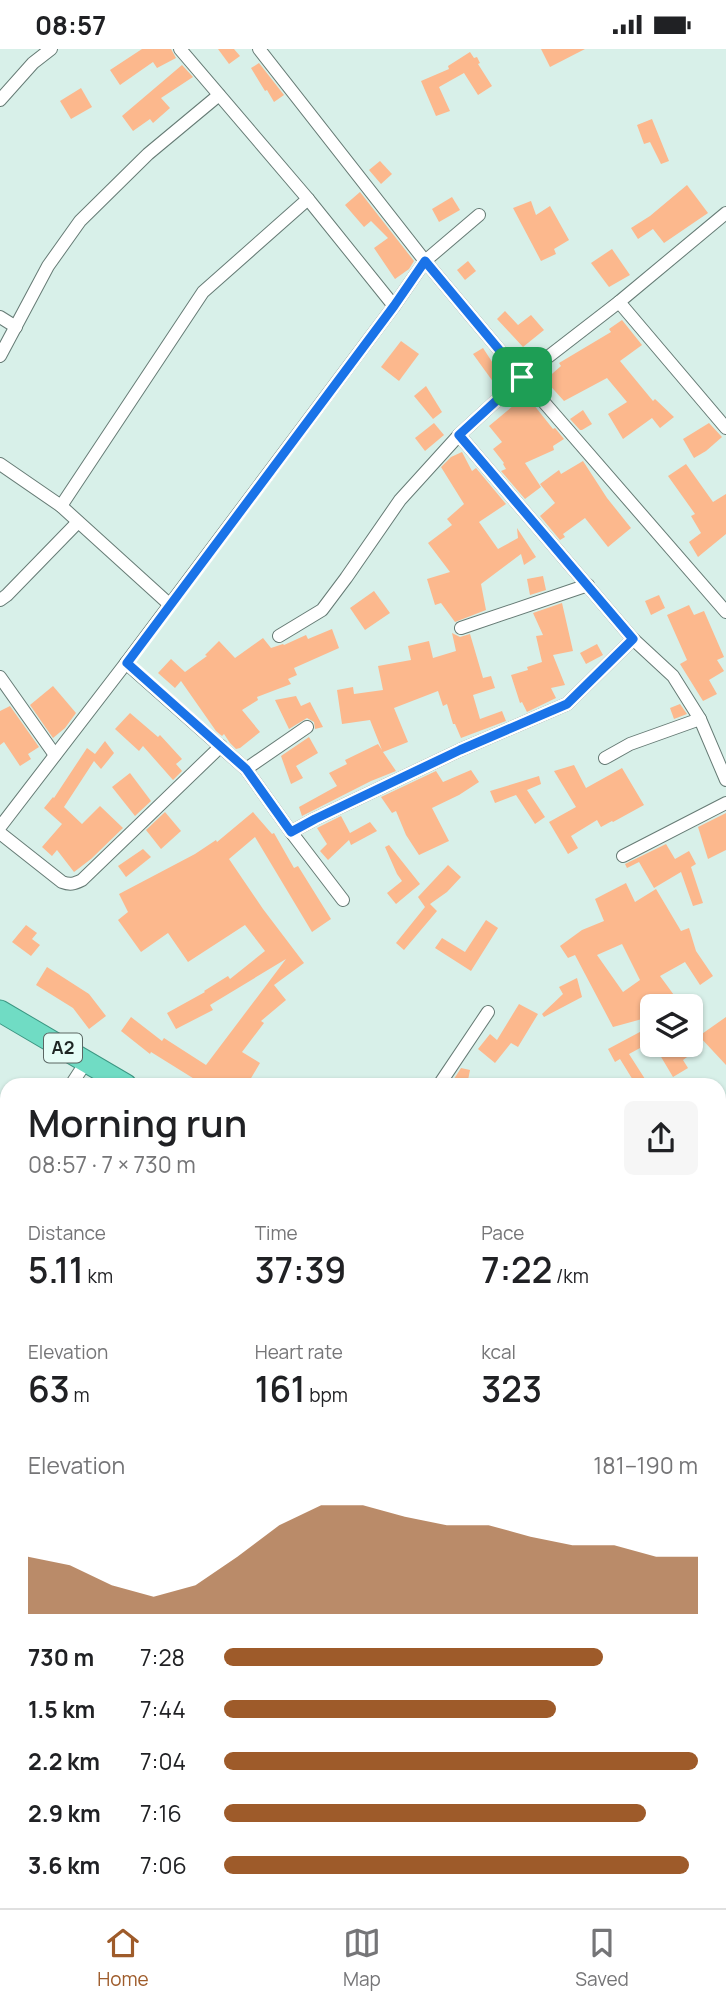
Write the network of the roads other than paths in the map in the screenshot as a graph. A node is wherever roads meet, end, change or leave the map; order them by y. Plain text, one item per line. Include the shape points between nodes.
1 (51, 49) edge
2 (180, 49) edge
3 (259, 49) edge
4 (219, 95) junction
5 (0, 100) edge
6 (308, 199) junction
7 (726, 213) edge
8 (479, 215) dead end
9 (425, 261) junction
10 (619, 302) junction
11 (394, 306) junction
12 (0, 317) edge
13 (16, 327) junction
14 (0, 356) edge
15 (522, 377) junction
16 (726, 428) edge
17 (459, 435) junction
18 (0, 464) edge
19 (61, 506) junction
20 (78, 522) junction
21 (588, 585) junction
22 (0, 600) edge
23 (169, 604) junction
24 (726, 612) edge
25 (461, 628) dead end
26 (279, 636) dead end
27 (633, 639) junction
28 (127, 663) junction
29 (0, 677) edge
30 (700, 719) junction
31 (307, 727) dead end
32 (221, 746) junction
33 (55, 755) junction
34 (606, 758) dead end
35 (246, 769) junction
36 (726, 780) edge
37 (726, 803) edge
38 (0, 830) edge
39 (291, 832) junction
40 (623, 856) dead end
41 (343, 900) dead end
42 (0, 1011) edge
43 (488, 1012) dead end
44 (86, 1062) junction
45 (76, 1078) edge
46 (114, 1078) edge
47 (444, 1078) edge

1 - 5 street
2 - 4 street
3 - 9 street
4 - 6 street
4 - 13 street via 148,154 80,221 48,266
6 - 11 street
6 - 19 street via 203,292
7 - 10 street
8 - 9 street
9 - 11 street
9 - 15 street
10 - 15 street
10 - 16 street
11 - 23 street
12 - 13 street
13 - 14 street
15 - 17 street
15 - 24 street
17 - 21 street
17 - 26 street via 400,500 322,610
18 - 19 street
19 - 20 street
20 - 22 street
20 - 23 street
21 - 25 street
21 - 27 street
23 - 28 street
27 - 30 street via 673,676
27 - 39 street via 567,704
28 - 32 street
28 - 33 street
29 - 33 street
30 - 34 street via 630,744
30 - 36 street
31 - 35 street
32 - 35 street
32 - 38 street via 75,884 62,882
33 - 38 street
35 - 39 street
37 - 40 street
39 - 41 street
42 - 44 highway, A2
43 - 47 street
44 - 45 street
44 - 46 highway, A2

